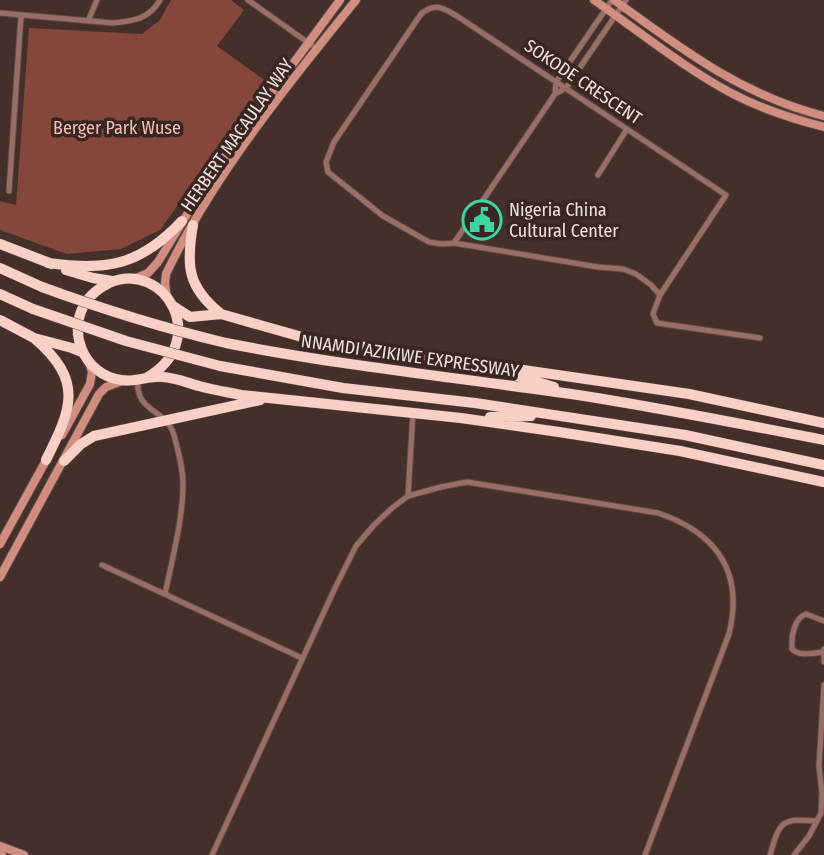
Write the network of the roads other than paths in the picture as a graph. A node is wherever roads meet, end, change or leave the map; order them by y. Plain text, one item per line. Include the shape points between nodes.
1 (97, 0) edge
2 (160, 0) edge
3 (248, 0) edge
4 (340, 0) edge
5 (356, 0) edge
6 (594, 0) edge
7 (613, 0) edge
8 (624, 3) edge
9 (606, 8) junction
10 (0, 13) edge
11 (616, 15) junction
12 (22, 16) junction
13 (88, 21) junction
14 (308, 42) junction
15 (317, 49) junction
16 (556, 82) junction
17 (566, 88) junction
18 (555, 94) junction
19 (824, 116) edge
20 (824, 127) edge
21 (627, 129) junction
22 (598, 175) dead end
23 (9, 191) dead end
24 (182, 221) junction
25 (193, 225) junction
26 (454, 243) junction
27 (0, 244) edge
28 (48, 263) junction
29 (0, 268) edge
30 (134, 279) junction
31 (113, 282) junction
32 (0, 293) edge
33 (660, 295) junction
34 (170, 301) junction
35 (221, 314) junction
36 (0, 320) edge
37 (34, 338) junction
38 (760, 338) dead end
39 (82, 352) junction
40 (89, 363) junction
41 (486, 366) junction
42 (142, 379) junction
43 (122, 381) junction
44 (581, 396) junction
45 (282, 399) junction
46 (413, 413) junction
47 (557, 415) junction
48 (461, 418) junction
49 (166, 420) junction
50 (824, 423) edge
51 (824, 440) edge
52 (46, 460) junction
53 (64, 461) junction
54 (824, 465) edge
55 (824, 482) edge
56 (408, 496) junction
57 (0, 544) edge
58 (102, 565) dead end
59 (0, 577) edge
60 (165, 594) junction
61 (824, 621) edge
62 (824, 650) edge
63 (302, 658) junction
64 (824, 662) edge
65 (824, 684) edge
66 (817, 821) junction
67 (0, 846) edge
68 (21, 854) edge
69 (212, 855) edge
70 (645, 855) edge
71 (770, 855) edge
72 (794, 855) edge

1 - 13 street
2 - 13 street via 149,15 131,22
3 - 14 street
4 - 14 main road, HERBERT MACAULAY WAY
5 - 15 main road, HERBERT MACAULAY WAY
6 - 9 main road
7 - 8 main road
7 - 9 street
8 - 11 street
8 - 19 main road via 736,83
9 - 11 main road
9 - 16 street
10 - 12 street
11 - 17 street
11 - 20 main road via 734,94
12 - 13 street
12 - 23 street
14 - 15 street
14 - 24 main road, HERBERT MACAULAY WAY
15 - 25 main road, HERBERT MACAULAY WAY via 253,132
16 - 17 street, SOKODE CRESCENT
16 - 18 street
16 - 26 street, SOKODE CRESCENT via 445,9 429,7 334,142 326,162 328,172 383,216 429,242
17 - 18 street
17 - 21 street, SOKODE CRESCENT
18 - 26 street
21 - 22 street
21 - 33 street, SOKODE CRESCENT via 726,195
24 - 28 highway via 158,245 124,261 79,267
24 - 30 main road, HERBERT MACAULAY WAY via 158,262
25 - 34 main road, HERBERT MACAULAY WAY via 166,275
25 - 35 highway via 188,256 192,277 202,298
26 - 33 street via 623,269
27 - 28 highway
28 - 31 highway
29 - 44 highway, NNAMDI AZIKIWE EXPRESSWAY, bridge via 128,317 226,343
30 - 31 highway
30 - 34 highway via 158,289
31 - 39 highway via 99,288 81,310 78,339
32 - 47 highway, bridge via 126,341 220,366 343,388
33 - 38 street via 653,314 657,323
34 - 35 highway, NNAMDI AZIKIWE EXPRESSWAY via 190,317
34 - 42 highway via 178,319 176,348 159,370
35 - 41 highway, NNAMDI AZIKIWE EXPRESSWAY via 309,339
36 - 37 highway
37 - 39 highway
37 - 52 highway via 59,363 69,401
39 - 40 highway
40 - 43 highway
40 - 52 main road via 90,384
41 - 44 highway
41 - 50 highway, NNAMDI AZIKIWE EXPRESSWAY via 689,394
42 - 43 highway
42 - 45 highway via 167,377 216,390
42 - 49 street via 137,390 141,399
43 - 53 main road via 99,394
44 - 51 highway, NNAMDI AZIKIWE EXPRESSWAY
45 - 46 highway
45 - 49 highway
46 - 48 highway
46 - 56 street
47 - 48 highway
47 - 54 highway via 685,435
48 - 55 highway via 680,451
49 - 53 highway via 94,436
49 - 60 street via 174,434 183,486
52 - 57 main road
53 - 59 main road
56 - 63 street via 356,546
56 - 70 street via 467,482 658,513 699,533 718,551 734,595 731,625
58 - 60 street
60 - 63 street
61 - 62 street via 800,616 791,643 795,652 802,654
62 - 64 street
63 - 69 street
65 - 66 street via 819,766 822,806
66 - 71 street via 797,819 782,825
66 - 72 street
67 - 68 main road

